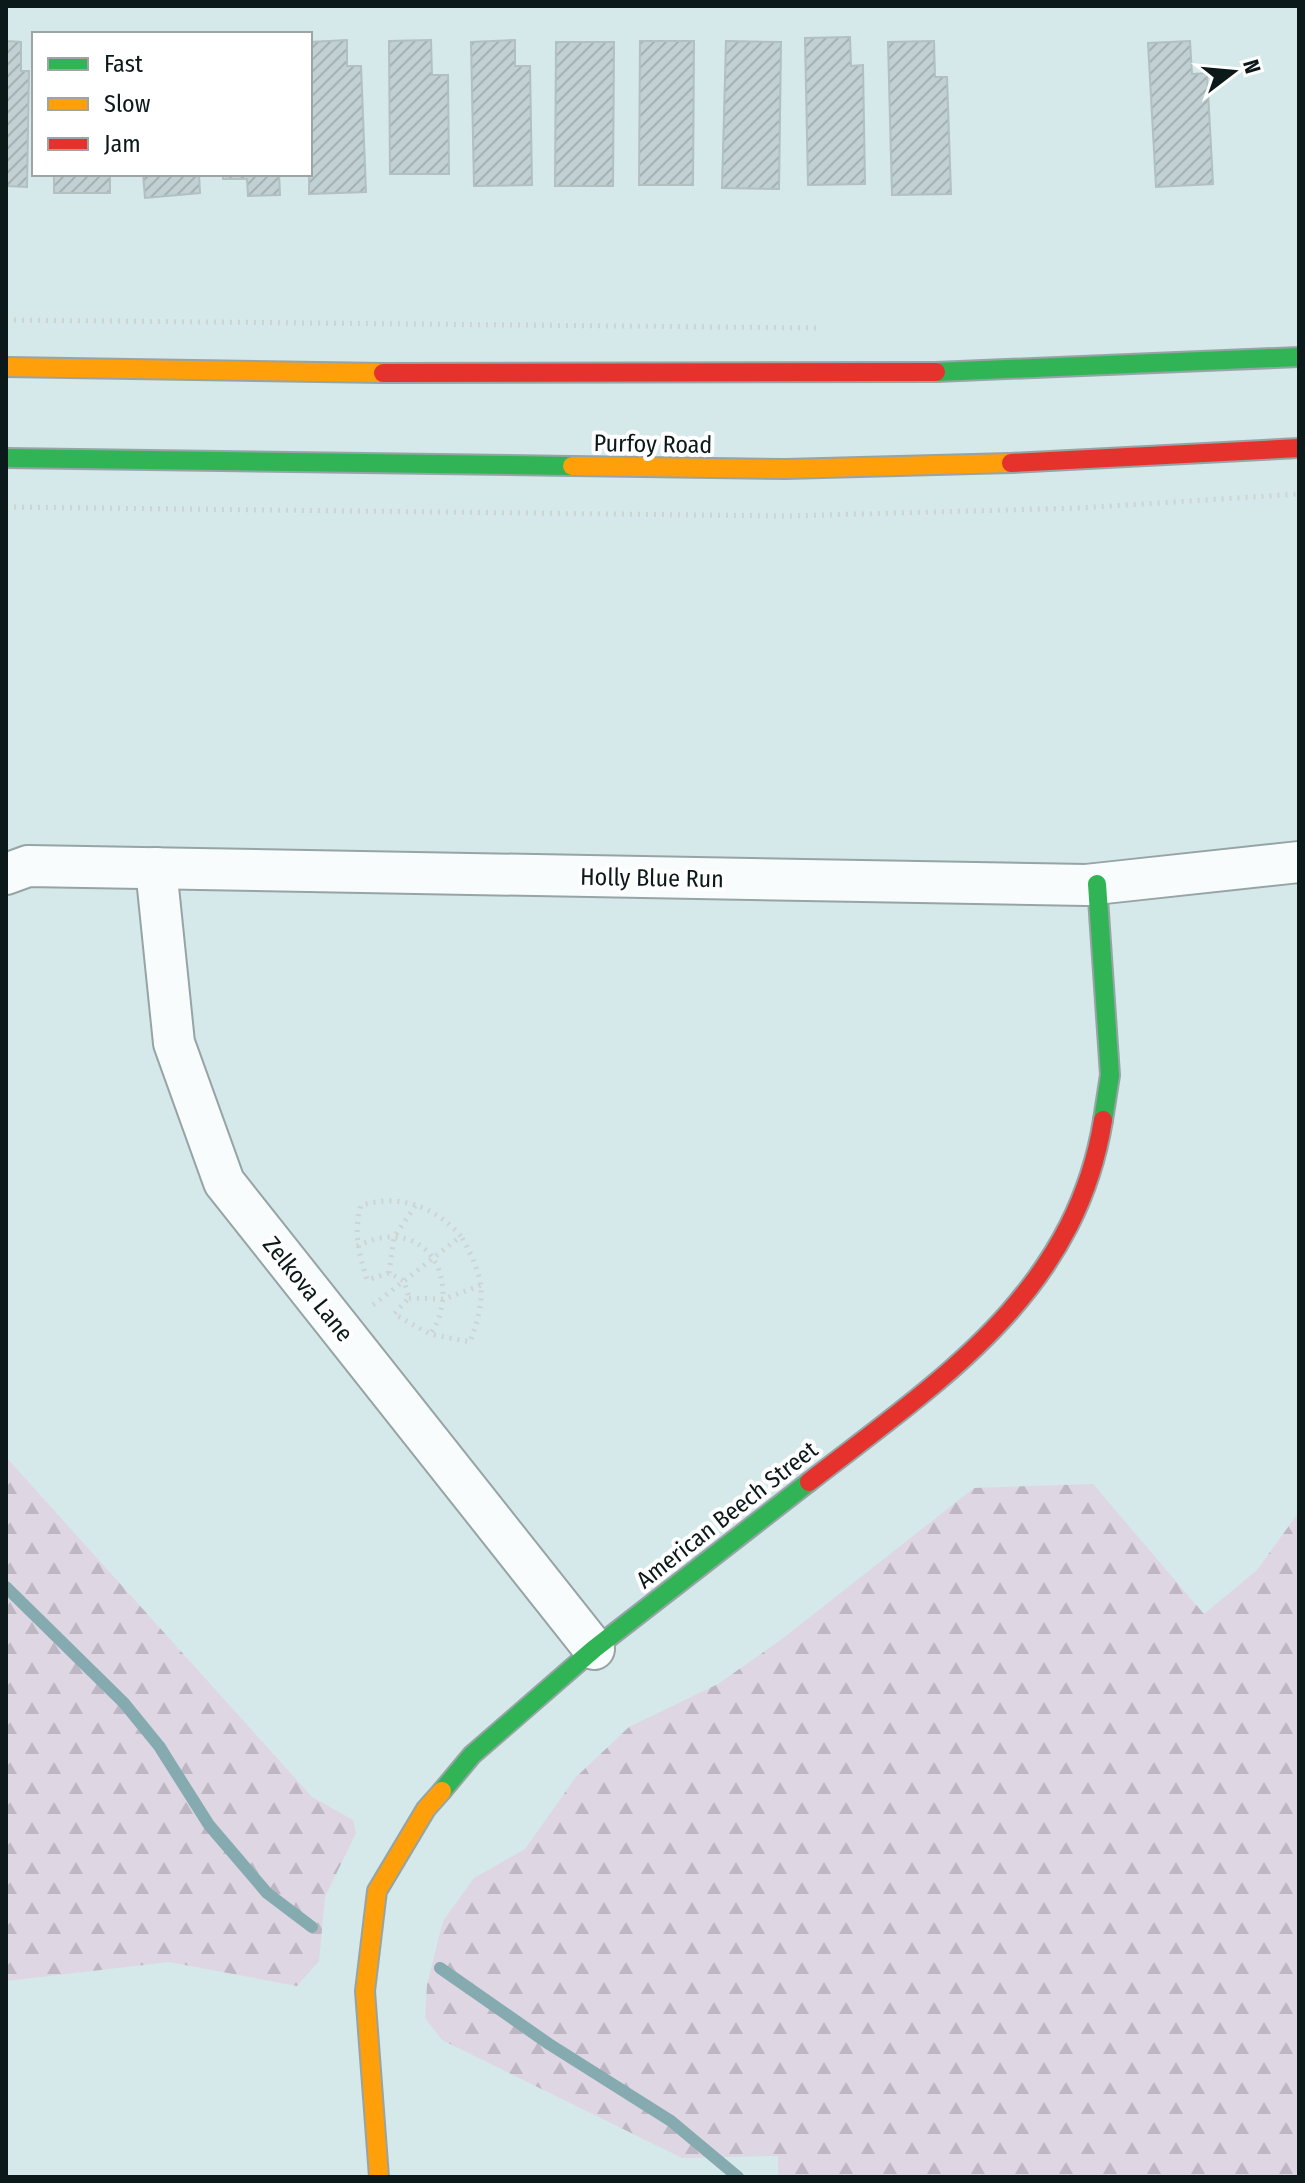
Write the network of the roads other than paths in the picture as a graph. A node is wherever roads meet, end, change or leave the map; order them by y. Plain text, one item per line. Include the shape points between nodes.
1 (1299, 357) edge
2 (6, 367) edge
3 (1299, 448) edge
4 (6, 458) edge
5 (1299, 862) edge
6 (156, 868) junction
7 (6, 874) edge
8 (1097, 884) junction
9 (594, 1649) junction
10 (379, 2177) edge

1 - 2 street via 1053,372 772,377
3 - 4 street, Purfoy Road via 982,465 785,469
5 - 8 street, Holly Blue Run
6 - 7 street, Holly Blue Run via 28,866
6 - 8 street, Holly Blue Run
6 - 9 street, Zelkova Lane via 174,1043 224,1182
8 - 9 street, American Beech Street via 1110,1075 1097,1156 1063,1242 1012,1311 953,1370
9 - 10 street, American Beech Street via 472,1755 426,1809 377,1891 365,1991

